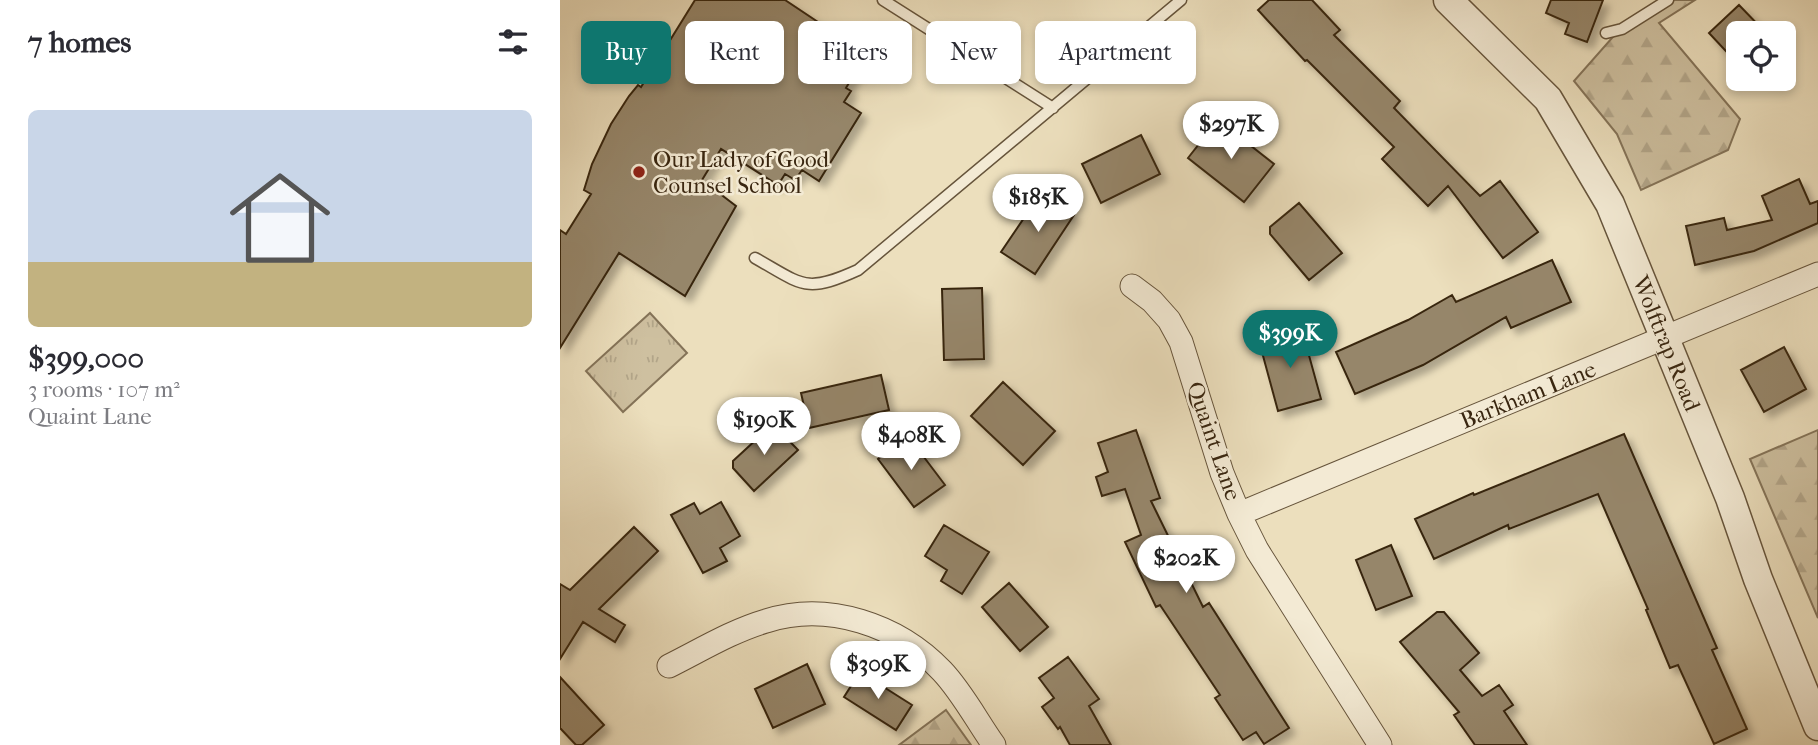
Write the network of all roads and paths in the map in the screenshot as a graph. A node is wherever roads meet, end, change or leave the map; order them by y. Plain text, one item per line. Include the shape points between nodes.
1 (883, 0) edge
2 (1181, 0) edge
3 (1448, 0) edge
4 (1668, 0) edge
5 (1606, 33) dead end
6 (1053, 108) junction
7 (755, 258) dead end
8 (1818, 274) edge
9 (1132, 286) dead end
10 (1665, 339) junction
11 (1239, 514) junction
12 (669, 666) dead end
13 (1818, 726) edge
14 (994, 745) edge
15 (1380, 745) edge

1 - 6 lane
2 - 6 lane
3 - 10 street, Wolftrap Road via 1548,99 1567,127 1610,204
4 - 5 lane via 1622,29
6 - 7 lane via 859,270 825,285 803,285
8 - 10 street, Barkham Lane
9 - 11 street, Quaint Lane via 1169,320 1181,342
10 - 11 street, Barkham Lane
10 - 13 street, Wolftrap Road
11 - 15 street, Quaint Lane
12 - 14 street via 768,620 825,614 866,622 895,634 936,666

